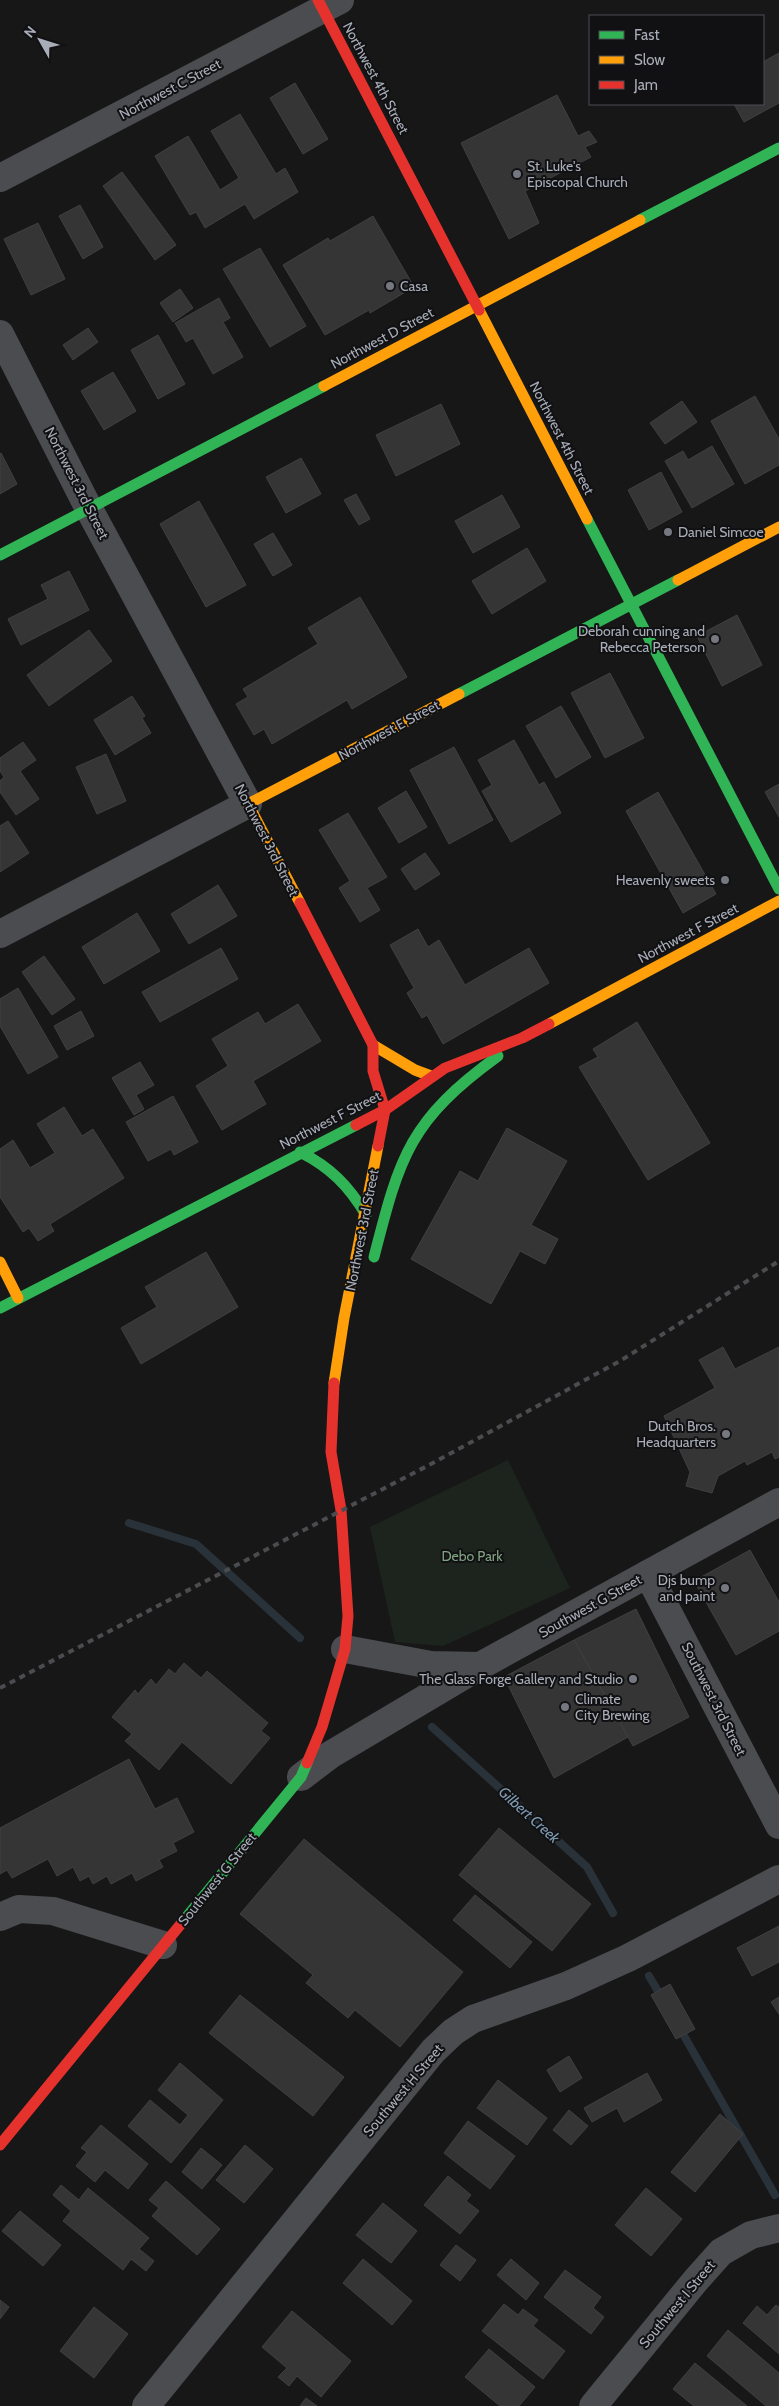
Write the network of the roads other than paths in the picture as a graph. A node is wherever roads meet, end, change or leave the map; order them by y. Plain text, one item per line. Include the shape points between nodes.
1 (327, 3) edge
2 (779, 148) edge
3 (0, 178) edge
4 (477, 306) junction
5 (0, 334) edge
6 (89, 509) junction
7 (779, 527) edge
8 (0, 555) edge
9 (631, 604) junction
10 (248, 804) junction
11 (779, 889) edge
12 (779, 901) edge
13 (0, 934) edge
14 (522, 1038) junction
15 (373, 1045) junction
16 (431, 1076) junction
17 (385, 1110) junction
18 (300, 1152) junction
19 (366, 1215) junction
20 (0, 1262) edge
21 (370, 1271) dead end
22 (18, 1298) junction
23 (0, 1308) edge
24 (358, 1308) dead end
25 (334, 1380) junction
26 (779, 1502) edge
27 (648, 1574) junction
28 (345, 1649) junction
29 (480, 1666) junction
30 (301, 1777) junction
31 (779, 1825) edge
32 (779, 1879) edge
33 (0, 1917) edge
34 (163, 1945) junction
35 (0, 2145) edge
36 (779, 2228) edge
37 (146, 2406) edge
38 (592, 2406) edge

1 - 3 street, Northwest C Street
1 - 4 main road, Northwest 4th Street
2 - 4 main road, Northwest D Street
4 - 6 main road, Northwest D Street
4 - 9 main road, Northwest 4th Street
5 - 6 street, Northwest 3rd Street
6 - 8 main road, Northwest D Street
6 - 10 street, Northwest 3rd Street
7 - 9 main road, Northwest E Street
9 - 10 main road, Northwest E Street
9 - 11 main road, Northwest 4th Street
10 - 13 street, Northwest E Street
10 - 15 main road, Northwest 3rd Street
12 - 14 main road, Northwest F Street
14 - 16 main road, Northwest F Street
14 - 21 main road, Northwest 3rd Street via 451,1094 418,1131 399,1170
15 - 16 main road
15 - 17 main road, Northwest 3rd Street via 373,1071
16 - 17 main road, Northwest F Street
17 - 18 main road, Northwest F Street
17 - 19 main road, Northwest 3rd Street
18 - 19 main road via 321,1162 342,1178
18 - 22 main road, Northwest F Street
19 - 25 main road, Northwest 3rd Street
20 - 22 main road
22 - 23 main road, Northwest F Street
24 - 25 main road, Northwest 3rd Street
25 - 28 main road, Northwest 3rd Street via 331,1452 342,1510 348,1616
26 - 27 street, Southwest G Street
27 - 29 street, Southwest G Street
27 - 31 street, Southwest 3rd Street
28 - 29 street via 431,1664
28 - 30 main road, Northwest 3rd Street via 325,1719
29 - 30 street, Southwest G Street via 330,1755
30 - 34 main road, Southwest G Street
32 - 37 street, Southwest H Street via 628,1958 566,1986 496,2009 454,2032 433,2051
33 - 34 street via 19,1909 53,1911
34 - 35 main road, Southwest G Street
36 - 38 street, Southwest I Street via 751,2235 721,2252

